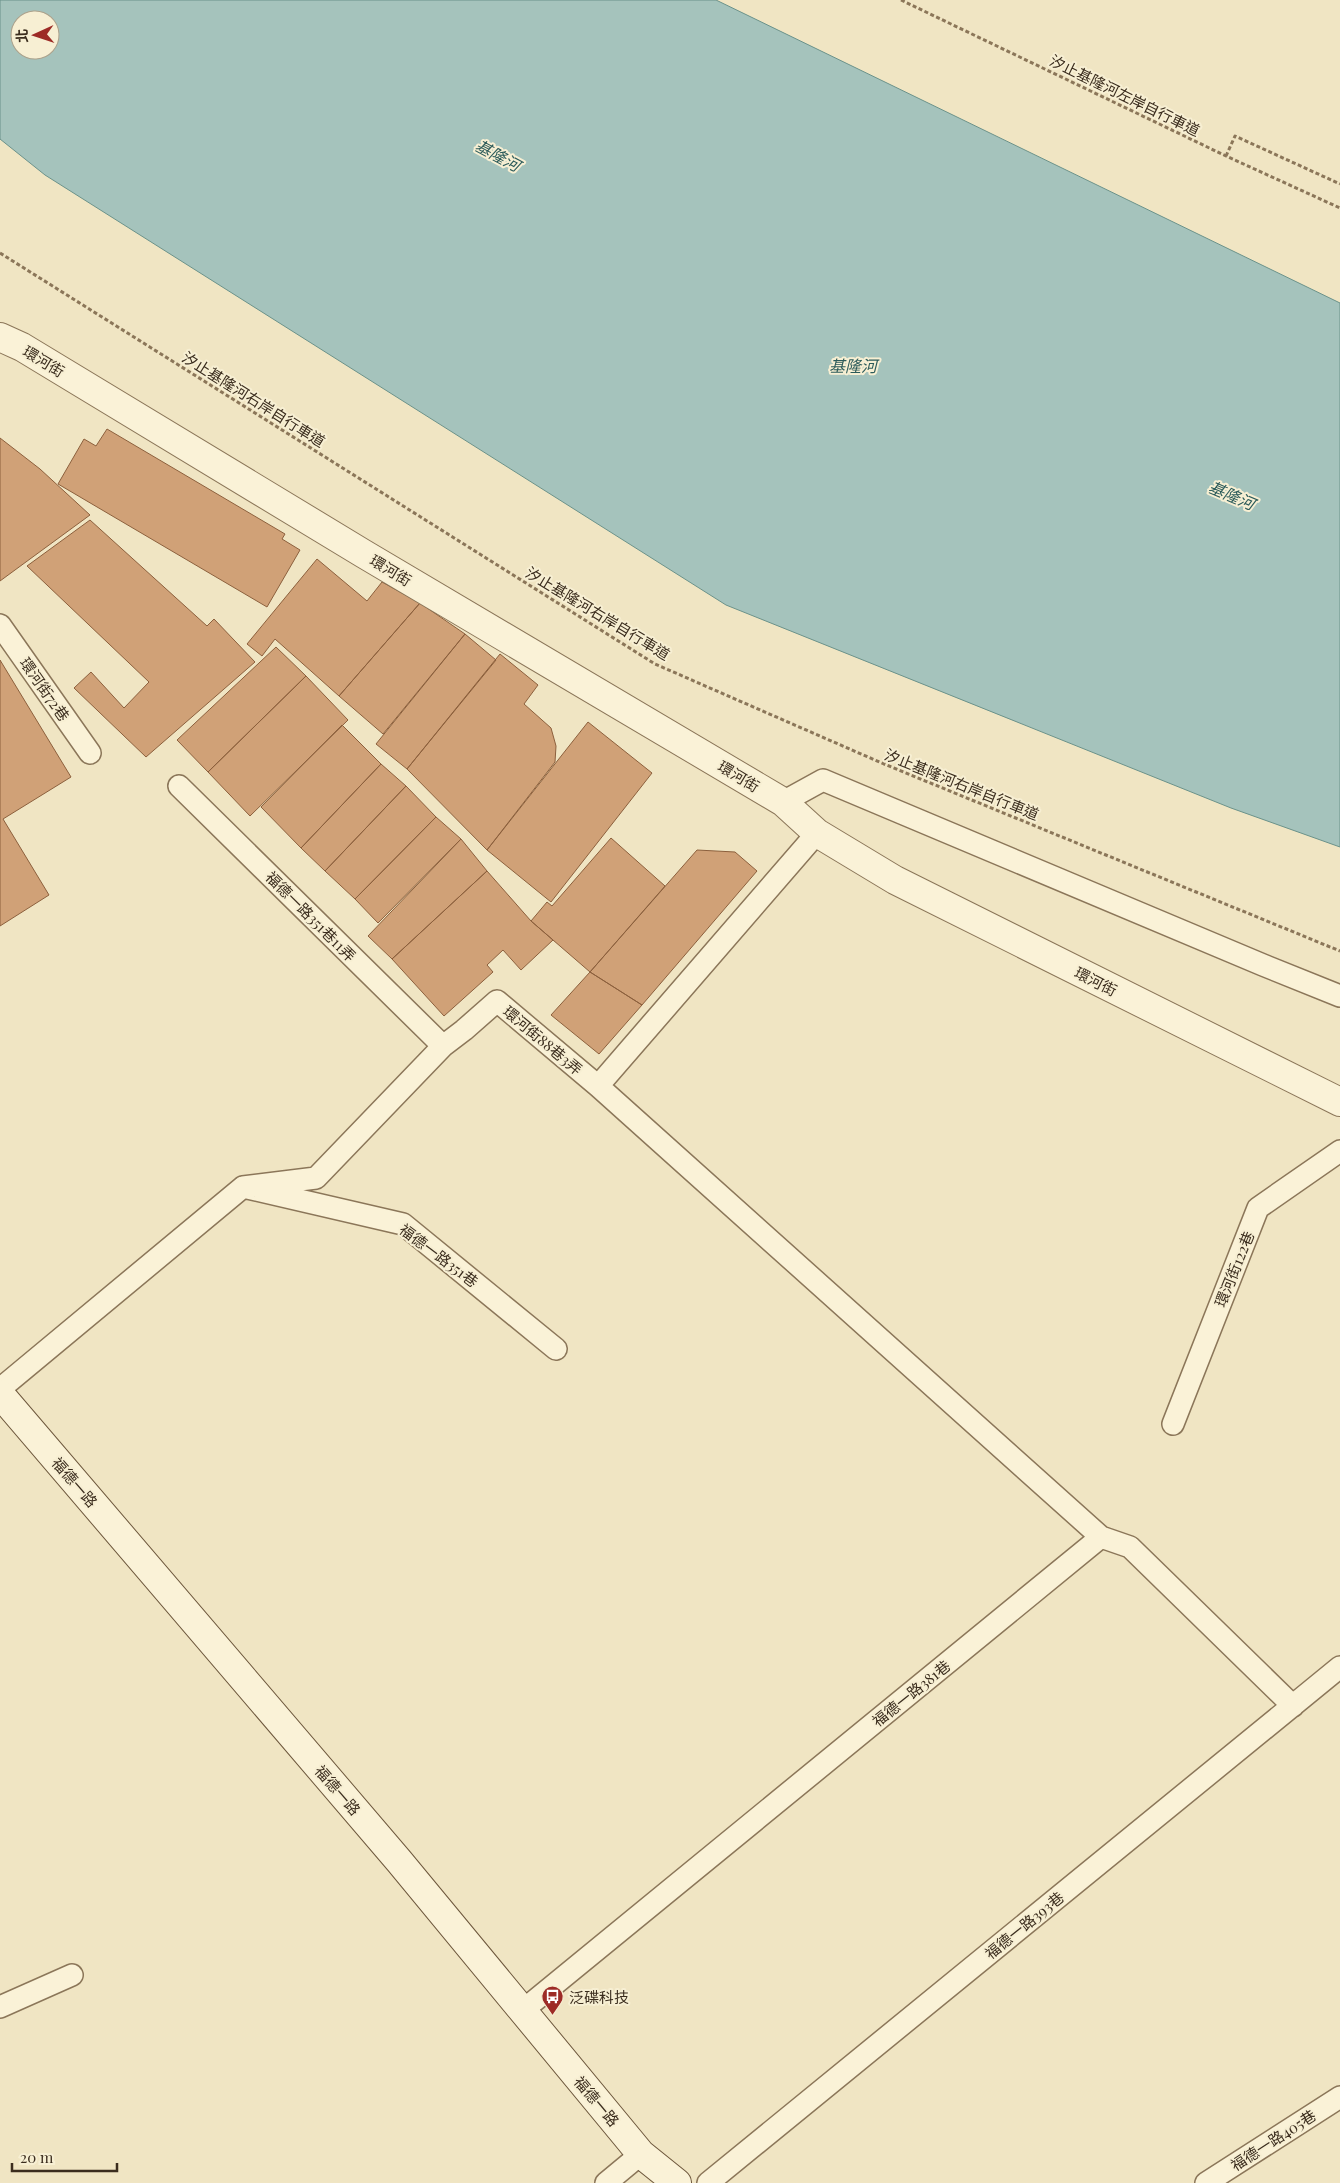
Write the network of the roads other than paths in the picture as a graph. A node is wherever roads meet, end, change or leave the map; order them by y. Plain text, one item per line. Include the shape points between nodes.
1 (0, 336) edge
2 (0, 625) edge
3 (90, 753) dead end
4 (179, 786) dead end
5 (783, 802) junction
6 (817, 834) junction
7 (1340, 996) edge
8 (442, 1046) junction
9 (598, 1086) junction
10 (1340, 1102) edge
11 (1340, 1151) edge
12 (243, 1187) junction
13 (556, 1349) dead end
14 (0, 1389) edge
15 (0, 1394) edge
16 (1173, 1424) dead end
17 (1101, 1537) junction
18 (1340, 1667) edge
19 (1293, 1706) junction
20 (72, 1975) dead end
21 (0, 2007) edge
22 (522, 2011) junction
23 (1340, 2097) edge
24 (641, 2154) junction
25 (606, 2183) edge
26 (677, 2183) edge
27 (708, 2183) edge
28 (1206, 2183) edge

1 - 5 street, 環河街
2 - 3 lane, 環河街72巷
4 - 8 lane, 福德一路351巷11弄
5 - 6 street, 環河街
5 - 7 lane via 823,780
6 - 9 lane
6 - 10 street, 環河街 via 895,880
8 - 9 lane, 環河街88巷3弄 via 497,1001
8 - 12 lane via 316,1178
9 - 17 lane
11 - 16 lane, 環河街122巷 via 1258,1208
12 - 13 lane, 福德一路351巷 via 403,1224
12 - 14 lane
15 - 22 street, 福德一路 via 399,1861
17 - 19 lane via 1130,1547
17 - 22 lane, 福德一路381巷
18 - 19 lane, 福德一路393巷
19 - 27 lane, 福德一路393巷
20 - 21 lane
22 - 24 street, 福德一路
23 - 28 lane, 福德一路405巷
24 - 25 lane
24 - 26 street, 福德一路

